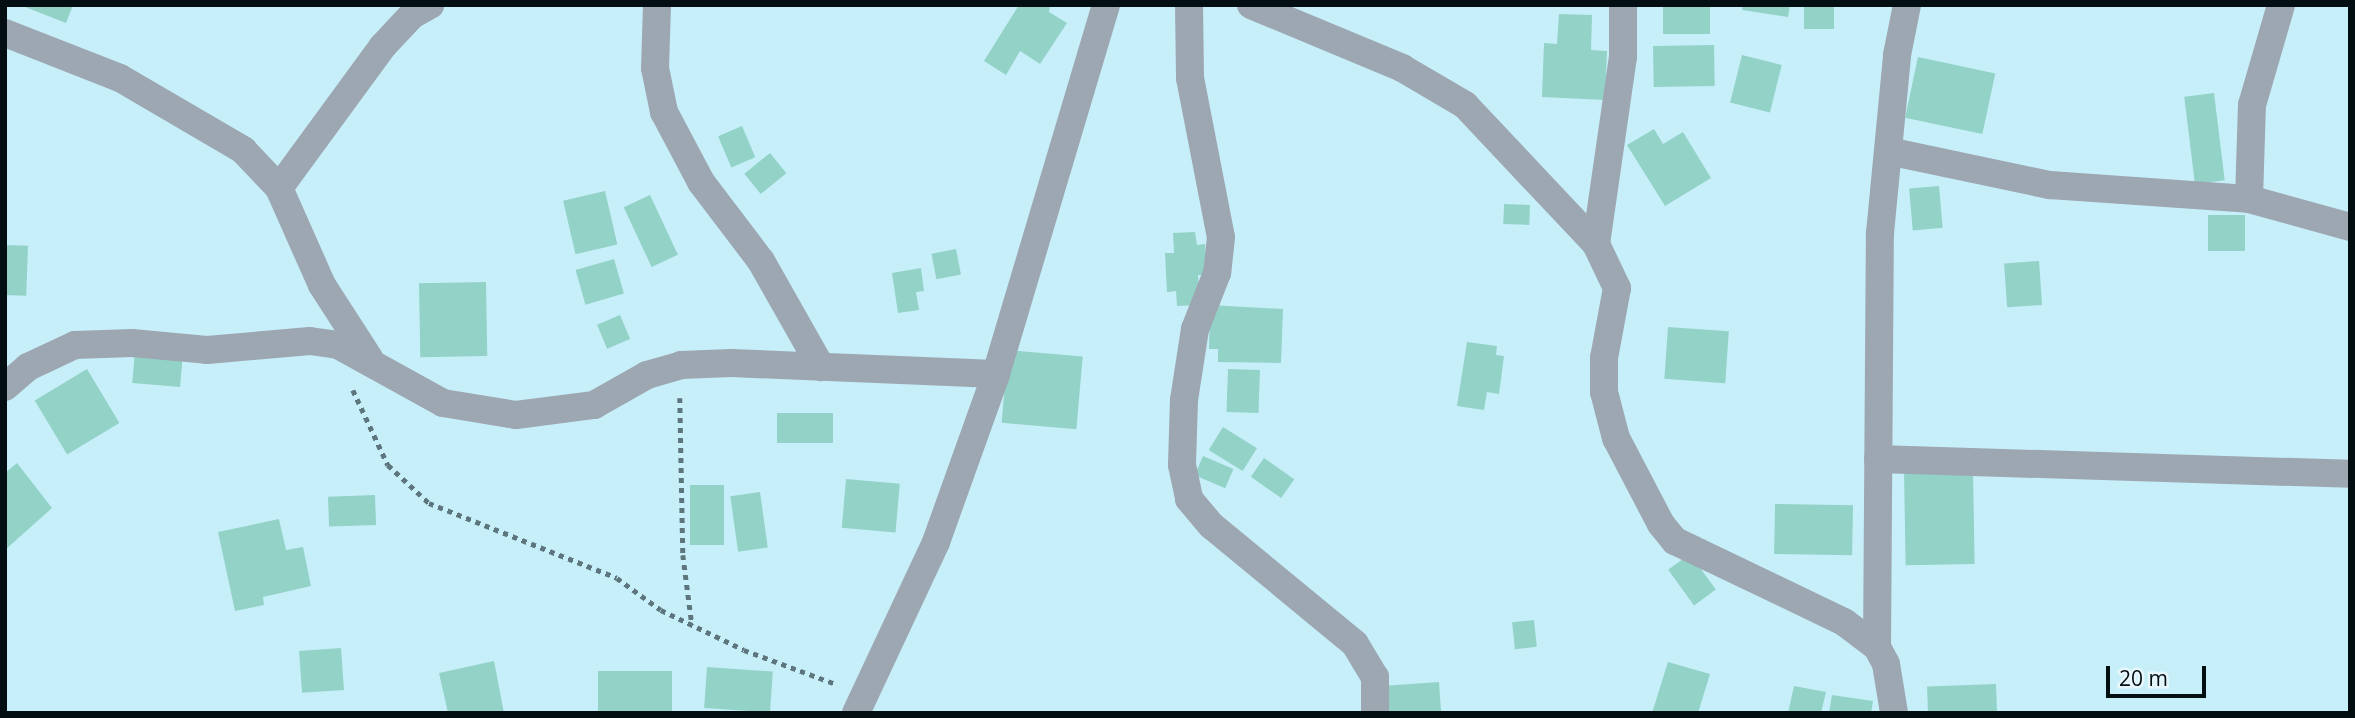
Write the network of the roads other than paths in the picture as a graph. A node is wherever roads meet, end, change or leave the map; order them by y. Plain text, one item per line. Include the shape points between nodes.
1 (430, 5) edge
2 (657, 5) edge
3 (1106, 5) edge
4 (1189, 5) edge
5 (1251, 5) edge
6 (1623, 5) edge
7 (1907, 5) edge
8 (2281, 5) edge
9 (5, 33) edge
10 (1888, 151) junction
11 (279, 188) junction
12 (2249, 199) junction
13 (2350, 227) edge
14 (1596, 244) junction
15 (370, 360) junction
16 (821, 367) junction
17 (996, 374) junction
18 (5, 387) edge
19 (1878, 459) junction
20 (2350, 474) edge
21 (1877, 647) junction
22 (860, 704) edge
23 (1375, 713) edge
24 (1894, 713) edge

1 - 11 street via 412,15 383,46
2 - 16 street via 655,68 664,112 701,182 761,261
3 - 17 street
4 - 23 street via 1190,78 1221,237 1216,273 1195,329 1184,400 1182,465 1189,499 1212,526 1360,650 1375,677
5 - 14 street via 1402,68 1465,105
6 - 14 street via 1623,57
7 - 10 street
8 - 12 street via 2252,105
9 - 11 street via 120,78 199,121 243,150
10 - 12 street via 2050,185
10 - 19 street via 1880,233
11 - 15 street via 322,285
12 - 13 street
14 - 21 street via 1617,288 1604,358 1604,392 1616,438 1661,524 1675,541 1844,622
15 - 16 street via 443,403 516,415 594,405 647,375 681,365
15 - 18 street via 338,345 310,341 207,350 132,343 75,345 28,367
16 - 17 street
17 - 22 street via 936,542
19 - 20 street
19 - 21 street
21 - 24 street via 1886,664

